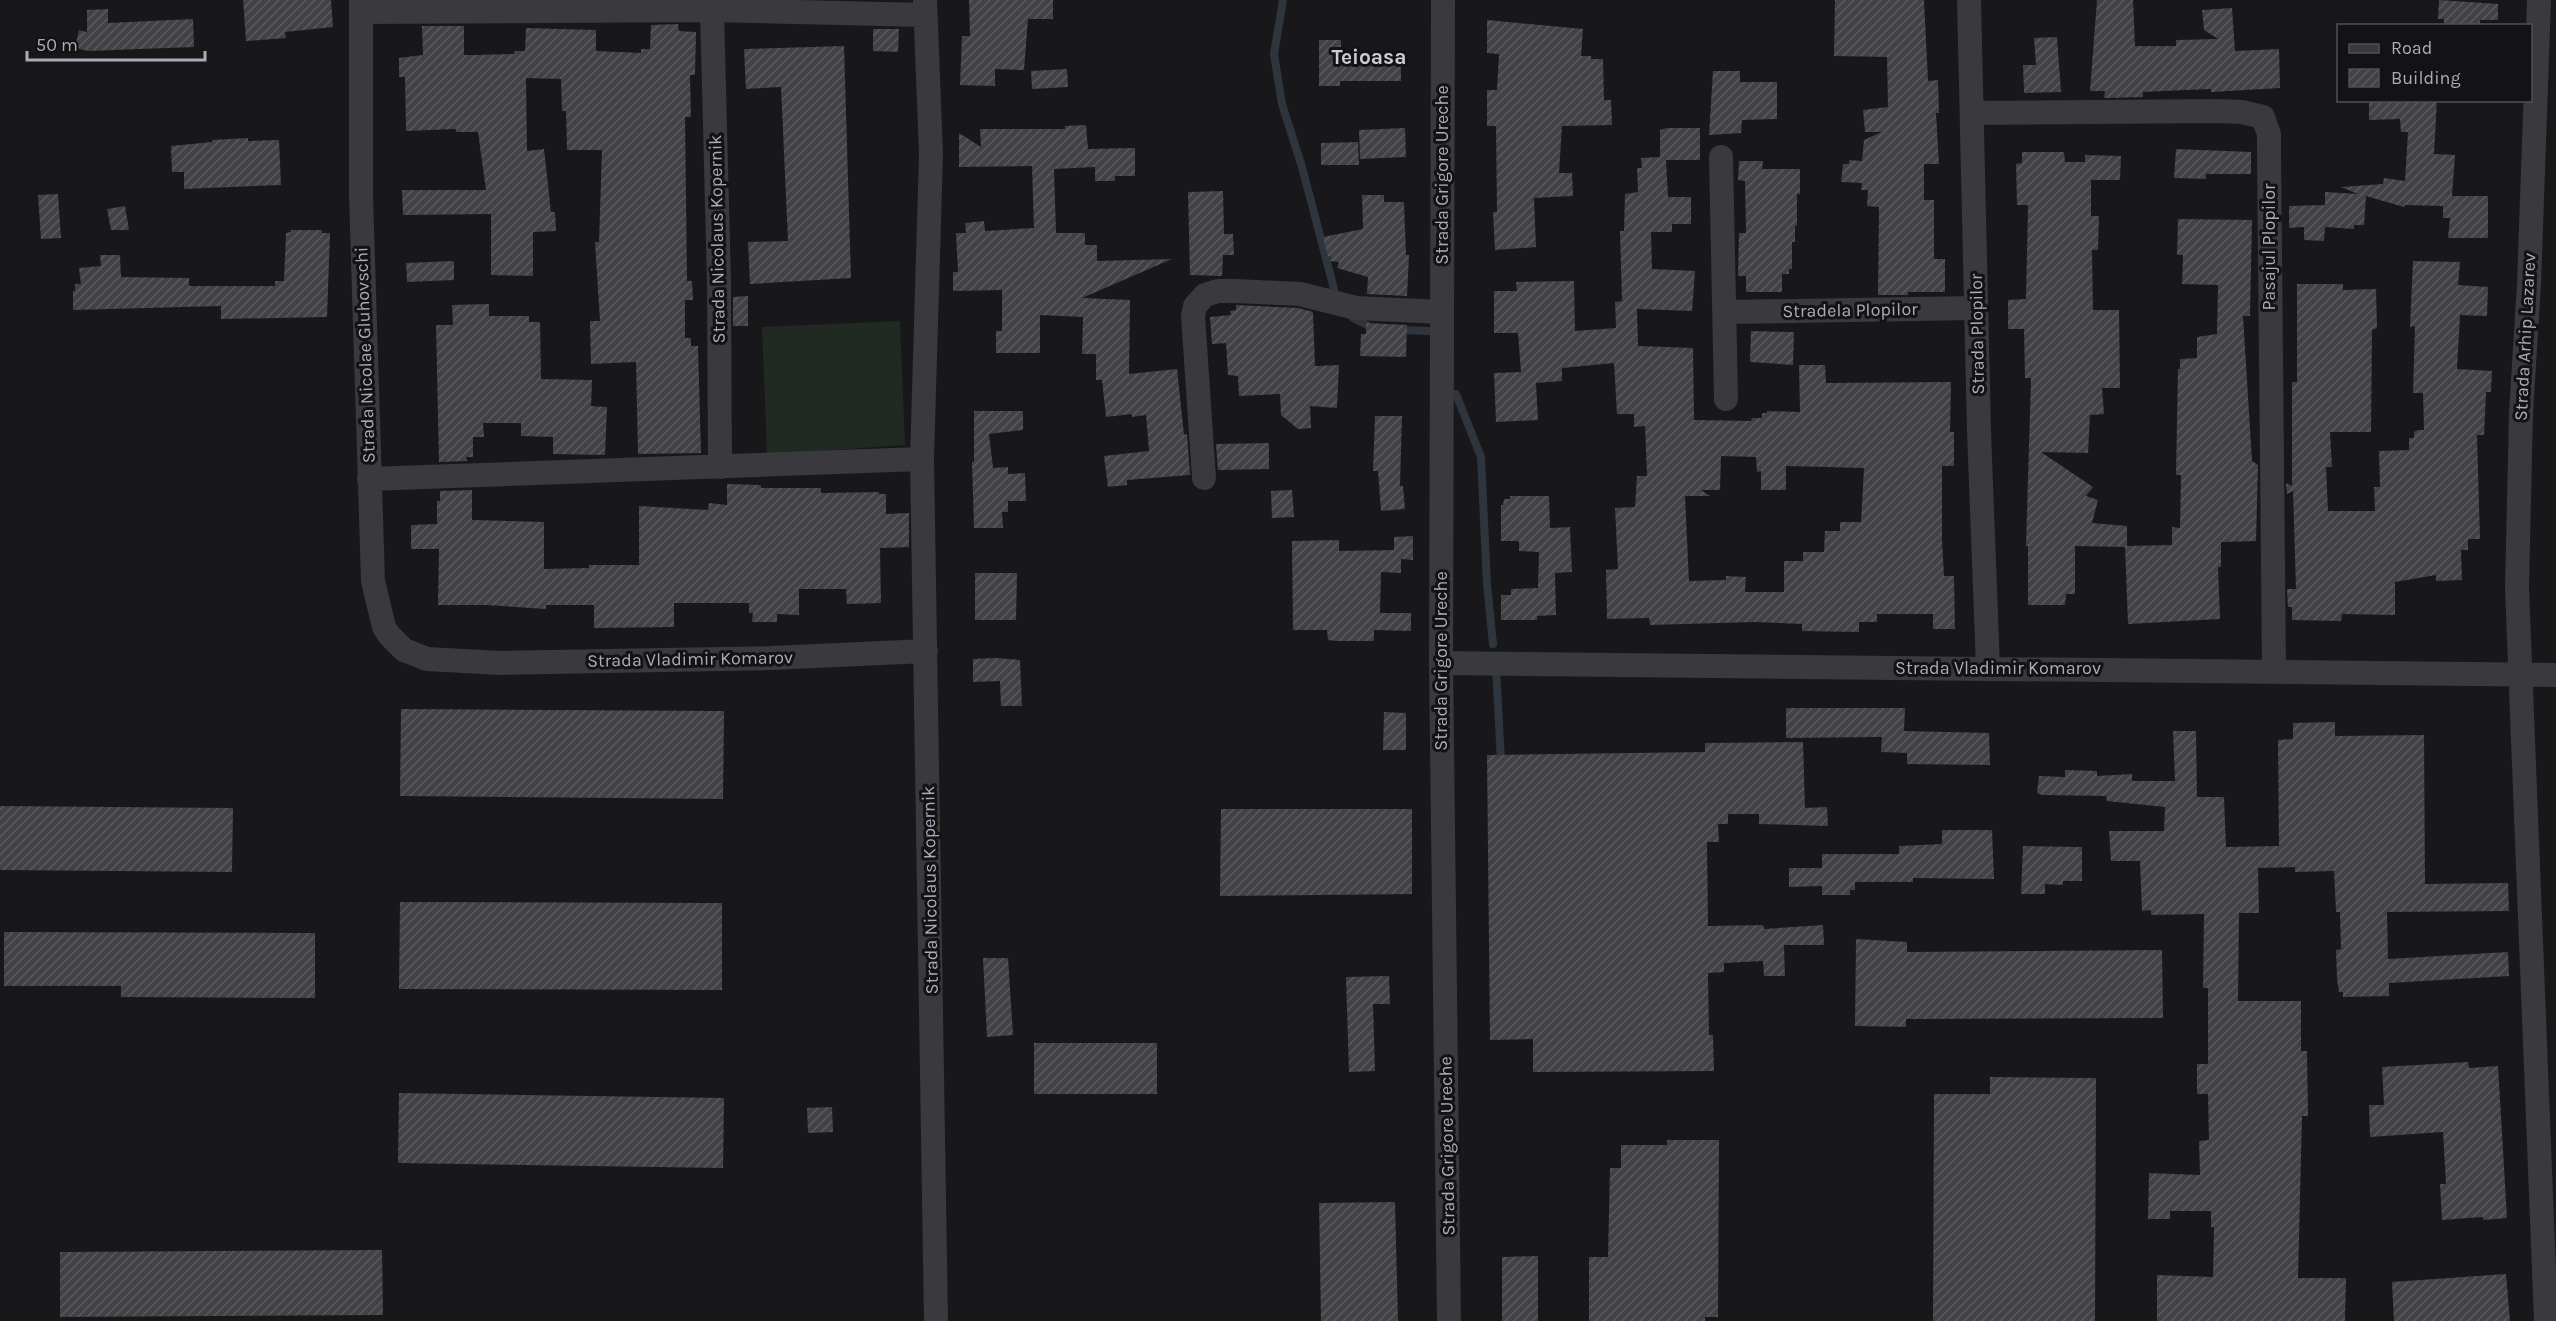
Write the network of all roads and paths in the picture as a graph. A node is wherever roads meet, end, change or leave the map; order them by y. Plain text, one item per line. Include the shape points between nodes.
1 (1443, 0) edge
2 (1969, 0) edge
3 (2539, 0) edge
4 (361, 6) edge
5 (925, 8) edge
6 (712, 10) junction
7 (1972, 113) junction
8 (1721, 157) dead end
9 (1976, 308) junction
10 (1441, 312) junction
11 (1725, 312) junction
12 (1726, 399) dead end
13 (922, 459) junction
14 (720, 467) junction
15 (1204, 478) dead end
16 (369, 479) junction
17 (926, 651) junction
18 (453, 661) joint
19 (1441, 663) junction
20 (1988, 668) junction
21 (2274, 670) junction
22 (2519, 674) junction
23 (2556, 675) edge
24 (936, 1321) edge
25 (1449, 1321) edge
26 (2546, 1321) edge

1 - 10 street, Strada Grigore Ureche
2 - 7 street, Strada Plopilor
3 - 22 street, Strada Arhip Lazarev via 2519,456
4 - 6 street, Strada Nicolaus Kopernik
4 - 16 street, Strada Nicolae Gluhovschi via 361,196
5 - 6 street, Strada Nicolaus Kopernik
5 - 13 street, Strada Nicolaus Kopernik via 931,153
6 - 14 street, Strada Nicolaus Kopernik
7 - 9 street, Strada Plopilor
7 - 21 street, Pasajul Plopilor via 2242,111 2263,117 2270,148
8 - 11 street
9 - 11 street, Stradela Plopilor
9 - 20 street, Strada Plopilor
10 - 15 street via 1356,308 1300,294 1260,291 1218,291 1205,295 1195,306 1193,316
10 - 19 street, Strada Grigore Ureche
11 - 12 street
13 - 14 street
13 - 17 street, Strada Nicolaus Kopernik
14 - 16 street
16 - 18 street, Strada Nicolae Gluhovschi via 373,581 384,627 395,642 414,655
17 - 18 street, Strada Vladimir Komarov via 771,658
17 - 24 street, Strada Nicolaus Kopernik
19 - 20 street, Strada Vladimir Komarov
19 - 25 street, Strada Grigore Ureche
20 - 21 street, Strada Vladimir Komarov
21 - 22 street, Strada Vladimir Komarov
22 - 23 street, Strada Vladimir Komarov
22 - 26 street, Strada Arhip Lazarev

